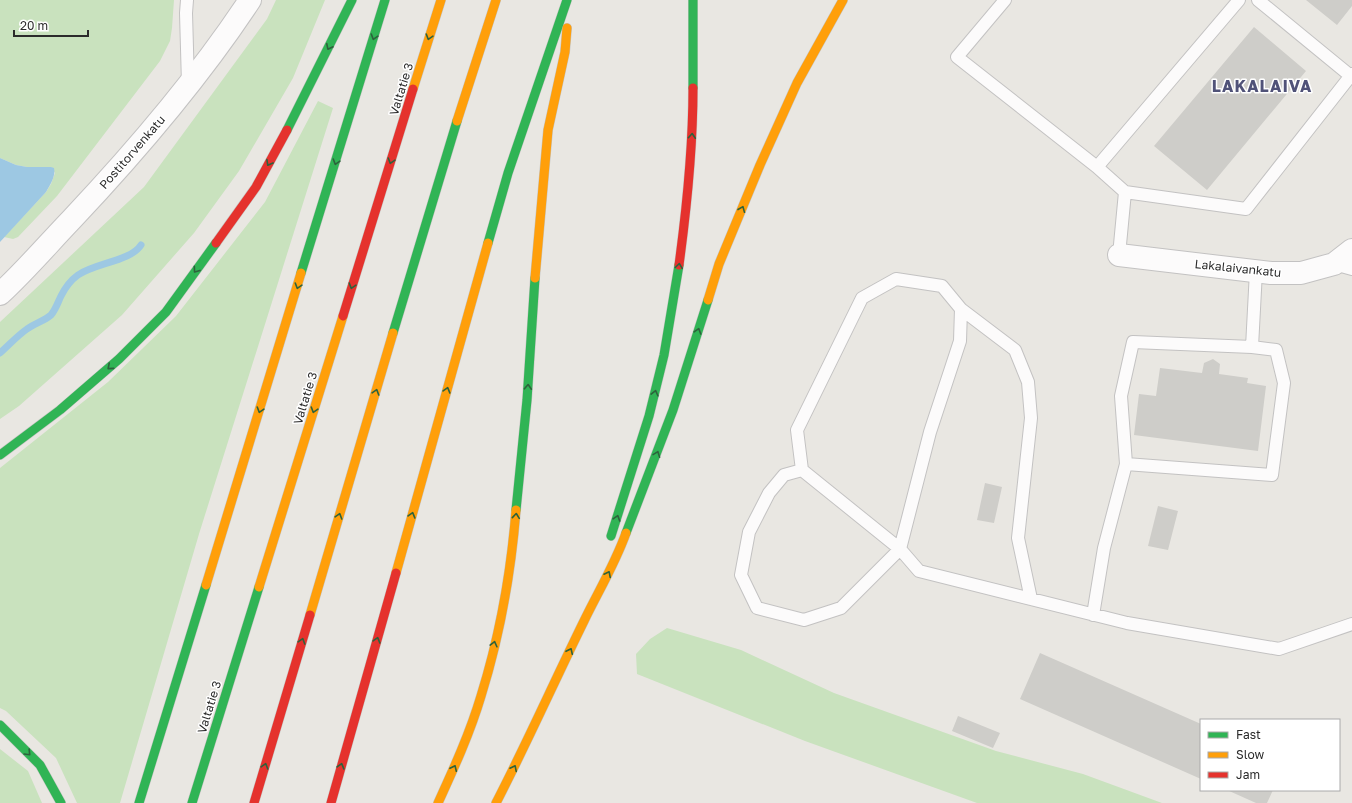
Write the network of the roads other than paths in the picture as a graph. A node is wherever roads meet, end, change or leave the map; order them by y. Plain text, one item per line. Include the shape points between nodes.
1 (187, 0) edge
2 (250, 0) edge
3 (352, 0) edge
4 (385, 0) edge
5 (441, 0) edge
6 (496, 0) edge
7 (568, 0) edge
8 (693, 0) edge
9 (843, 0) edge
10 (1005, 0) edge
11 (1239, 0) edge
12 (1258, 0) edge
13 (1352, 76) edge
14 (188, 87) junction
15 (1097, 167) junction
16 (1125, 192) junction
17 (1352, 250) edge
18 (1119, 255) joint
19 (1343, 266) edge
20 (1256, 272) junction
21 (0, 294) edge
22 (962, 309) junction
23 (1252, 347) junction
24 (0, 455) edge
25 (1126, 464) junction
26 (802, 470) junction
27 (609, 542) dead end
28 (900, 548) junction
29 (600, 571) dead end
30 (1031, 599) junction
31 (1093, 614) junction
32 (584, 621) junction
33 (1352, 624) edge
34 (0, 726) edge
35 (60, 803) edge
36 (139, 803) edge
37 (192, 803) edge
38 (254, 803) edge
39 (331, 803) edge
40 (438, 803) edge
41 (496, 803) edge

1 - 14 lane
2 - 14 street, Postitorvenkatu
3 -> 24 highway via 295,116 256,187 166,312 119,359 66,405
4 -> 36 highway
5 -> 37 highway, Valtatie 3
38 -> 6 highway via 445,158
39 -> 7 highway via 508,173
40 -> 7 highway via 460,754 481,696 499,628 513,547 548,130 565,52
27 -> 8 highway via 649,416 664,355 678,276 688,199 693,128
32 -> 9 highway via 620,550 673,410 719,264 760,165 797,83
10 - 15 lane via 957,57
11 - 15 lane
12 - 13 lane
13 - 16 lane via 1246,209
14 - 21 street, Postitorvenkatu via 108,180
15 - 16 lane
16 - 18 lane
17 - 19 street, Lakalaivankatu
18 - 20 street, Lakalaivankatu
19 - 20 street, Lakalaivankatu via 1300,273
20 - 23 lane
22 - 26 lane via 942,286 896,279 862,298 797,430
22 - 28 lane via 960,341 930,432
22 - 30 lane via 1015,350 1028,382 1031,418 1018,538
23 - 25 lane via 1134,342 1121,396
23 - 25 lane via 1276,350 1284,383 1272,475
25 - 31 lane via 1104,548
26 - 28 lane
26 - 28 lane via 784,475 769,493 749,532 741,576 757,608 804,620 841,608
28 - 30 lane via 919,571
29 - 32 highway
30 - 31 lane
31 - 33 lane via 1127,623 1279,649
41 -> 32 highway
34 -> 35 highway via 40,765

